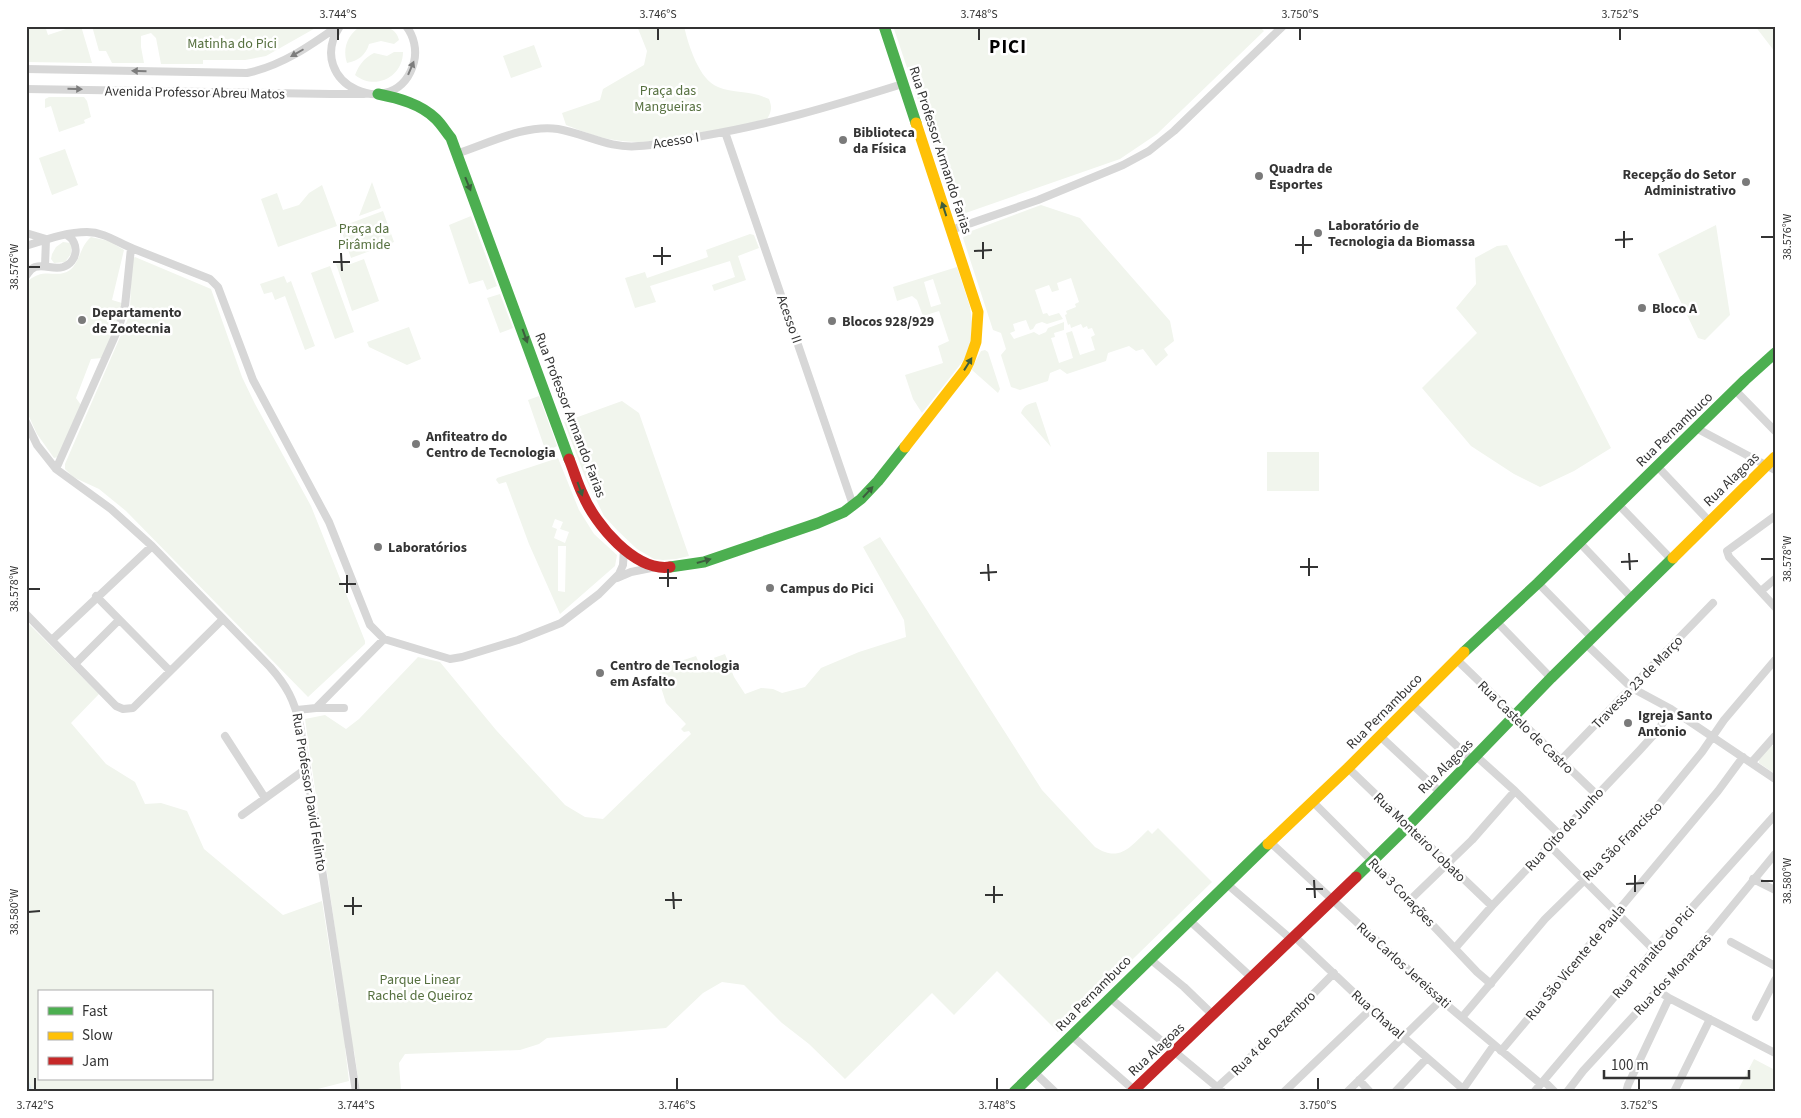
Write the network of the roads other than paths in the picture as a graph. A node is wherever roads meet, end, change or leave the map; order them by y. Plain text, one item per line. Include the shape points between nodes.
1 (339, 26) edge
2 (406, 26) edge
3 (884, 26) edge
4 (1283, 26) edge
5 (26, 69) edge
6 (896, 86) dead end
7 (26, 89) edge
8 (364, 94) junction
9 (378, 94) junction
10 (726, 132) junction
11 (456, 154) junction
12 (951, 230) junction
13 (26, 233) edge
14 (67, 235) junction
15 (46, 239) junction
16 (26, 246) edge
17 (131, 248) junction
18 (45, 266) junction
19 (26, 276) edge
20 (1774, 354) edge
21 (1735, 390) junction
22 (26, 422) edge
23 (1696, 428) junction
24 (1775, 431) edge
25 (26, 444) edge
26 (37, 445) junction
27 (1775, 457) edge
28 (1657, 466) junction
29 (1770, 468) edge
30 (56, 469) junction
31 (1618, 504) junction
32 (853, 505) junction
33 (1775, 516) edge
34 (1709, 521) junction
35 (1579, 542) junction
36 (152, 546) junction
37 (624, 548) junction
38 (1670, 558) junction
39 (656, 567) junction
40 (1775, 579) edge
41 (610, 582) junction
42 (1538, 583) junction
43 (1761, 591) junction
44 (96, 596) junction
45 (1632, 598) junction
46 (1713, 604) dead end
47 (1775, 607) edge
48 (26, 614) edge
49 (223, 619) junction
50 (119, 620) junction
51 (1496, 622) junction
52 (53, 639) junction
53 (384, 639) junction
54 (1589, 641) junction
55 (1456, 659) junction
56 (1775, 660) edge
57 (76, 664) junction
58 (170, 671) junction
59 (1551, 678) junction
60 (1632, 688) junction
61 (1412, 705) junction
62 (316, 708) junction
63 (344, 708) dead end
64 (1671, 709) junction
65 (297, 710) junction
66 (1514, 716) junction
67 (224, 736) dead end
68 (1380, 736) junction
69 (1713, 736) junction
70 (1775, 736) edge
71 (1743, 757) junction
72 (1474, 758) junction
73 (1562, 760) junction
74 (1752, 762) junction
75 (307, 768) junction
76 (1348, 768) junction
77 (1775, 779) edge
78 (1514, 791) junction
79 (1440, 792) junction
80 (1596, 794) junction
81 (265, 798) junction
82 (1313, 802) junction
83 (242, 815) dead end
84 (1775, 815) edge
85 (1408, 826) junction
86 (1559, 834) junction
87 (1270, 842) junction
88 (1550, 846) junction
89 (1775, 854) edge
90 (1372, 861) junction
91 (1446, 863) junction
92 (1753, 879) junction
93 (1583, 880) junction
94 (1227, 884) junction
95 (1775, 890) edge
96 (1332, 900) junction
97 (1410, 900) junction
98 (1492, 906) junction
99 (1617, 912) junction
100 (1189, 920) junction
101 (1293, 938) junction
102 (1731, 942) dead end
103 (1456, 948) junction
104 (1654, 950) junction
105 (1150, 959) junction
106 (1775, 966) edge
107 (1334, 973) junction
108 (1252, 978) junction
109 (1775, 980) edge
110 (1491, 984) junction
111 (1657, 990) junction
112 (1110, 998) junction
113 (1669, 998) junction
114 (1441, 1000) junction
115 (1371, 1009) junction
116 (1213, 1015) junction
117 (1462, 1016) junction
118 (1756, 1017) dead end
119 (1710, 1019) junction
120 (1072, 1036) junction
121 (1403, 1037) junction
122 (1494, 1045) junction
123 (1501, 1051) junction
124 (1175, 1052) junction
125 (1775, 1053) edge
126 (1426, 1058) junction
127 (1034, 1072) junction
128 (1359, 1080) junction
129 (1543, 1082) junction
130 (1217, 1090) edge
131 (1462, 1090) edge
132 (1133, 1091) edge
133 (356, 1092) edge
134 (1014, 1092) edge
135 (1055, 1092) edge
136 (1284, 1092) edge
137 (1347, 1092) edge
138 (1370, 1092) edge
139 (1395, 1092) edge
140 (1534, 1092) edge
141 (1555, 1092) edge
142 (1567, 1092) edge
143 (1626, 1092) edge
144 (1674, 1092) edge

1 -> 5 street, Avenida Professor Abreu Matos via 280,63 247,73
1 - 8 street via 333,41 335,69 342,81
9 -> 2 street via 394,89 412,70 414,43
12 -> 3 street, Rua Professor Armando Farias
4 - 12 street via 1174,132 1149,151 1063,190
6 - 10 street, Acesso I
7 -> 8 street, Avenida Professor Abreu Matos
8 - 9 street, Avenida Professor Abreu Matos
9 - 11 street, Rua Professor Armando Farias via 419,107 435,118 451,138
10 - 11 street, Acesso I via 638,147 615,145 556,129 527,130
10 - 32 street, Acesso II
11 -> 37 street, Rua Professor Armando Farias via 583,496 598,522
32 -> 12 street, Rua Professor Armando Farias via 878,481 974,354 978,312
13 - 15 street
14 - 15 street
14 - 17 street via 96,233
14 - 18 street via 76,246 71,262 58,268
15 - 16 street
15 - 18 street
17 - 30 street via 125,306 119,327
17 - 53 street via 210,279 218,287 253,380 329,522 370,625
18 - 19 street via 31,269
20 - 21 street, Rua Pernambuco
21 - 23 street, Rua Pernambuco
21 - 24 street
22 - 26 street, Rua Professor David Felinto
23 - 28 street, Rua Pernambuco
23 - 29 street
25 - 26 street
26 - 30 street, Rua Professor David Felinto
27 - 29 street, Rua Alagoas
28 - 31 street, Rua Pernambuco
28 - 34 street
29 - 34 street, Rua Alagoas
30 - 36 street, Rua Professor David Felinto via 111,509
31 - 35 street, Rua Pernambuco
31 - 38 street
39 -> 32 street, Rua Professor Armando Farias via 704,562 818,523
33 - 43 street via 1728,549 1727,553
34 - 38 street, Rua Alagoas
35 - 42 street, Rua Pernambuco
35 - 45 street
36 - 44 street
36 - 49 street, Rua Professor David Felinto
37 - 39 street, Rua Professor Armando Farias via 639,560
37 - 41 street via 619,574
38 - 45 street, Rua Alagoas
39 - 41 street via 622,575
40 - 43 street
41 - 53 street via 561,623 462,657 436,655
42 - 51 street, Rua Pernambuco
42 - 54 street
43 - 47 street
44 - 50 street
44 - 52 street
45 - 54 street, Rua Alagoas
46 - 60 street, Travessa 23 de Março
48 - 52 street
49 - 58 street
49 - 65 street, Rua Professor David Felinto via 282,681
50 - 57 street
50 - 58 street
51 - 55 street, Rua Pernambuco
51 - 59 street
52 - 57 street
53 - 62 street
54 - 59 street, Rua Alagoas
54 - 60 street
55 - 61 street, Rua Pernambuco
55 - 66 street, Rua Castelo de Castro
56 - 69 street, Rua São Francisco
57 - 58 street via 116,706 123,709 133,708
59 - 66 street, Rua Alagoas
60 - 64 street
60 - 73 street, Travessa 23 de Março
61 - 68 street, Rua Pernambuco
61 - 72 street
62 - 63 street
62 - 65 street
64 - 69 street
64 - 80 street, Rua Oito de Junho via 1659,729
65 - 75 street, Rua Professor David Felinto
66 - 72 street, Rua Alagoas
66 - 73 street, Rua Castelo de Castro
67 - 81 street
68 - 76 street, Rua Pernambuco
68 - 79 street
69 - 71 street
69 - 93 street, Rua São Francisco via 1648,818
70 - 74 street
71 - 74 street
71 - 99 street, Rua São Vicente de Paula
72 - 78 street
72 - 79 street, Rua Alagoas
73 - 80 street, Rua Castelo de Castro
74 - 77 street
75 - 81 street
75 - 133 street, Rua Professor David Felinto
76 - 82 street, Rua Pernambuco
76 - 85 street, Rua Monteiro Lobato
78 - 86 street
78 - 91 street via 1472,840
79 - 85 street, Rua Alagoas
80 - 86 street, Rua Oito de Junho
81 - 83 street
82 - 87 street, Rua Pernambuco
82 - 90 street, Rua 3 Corações
84 - 104 street, Rua Planalto do Pici
85 - 90 street, Rua Alagoas
85 - 91 street, Rua Monteiro Lobato
86 - 88 street, Rua Oito de Junho
87 - 94 street, Rua Pernambuco
87 - 96 street, Rua Carlos Jereissati
88 - 93 street
88 - 98 street, Rua Oito de Junho
89 - 92 street, Rua dos Monarcas
90 - 96 street, Rua Alagoas
90 - 97 street, Rua 3 Corações
91 - 97 street
91 - 98 street, Rua Monteiro Lobato
92 - 95 street
92 - 111 street, Rua dos Monarcas via 1711,932
93 - 99 street
93 - 110 street, Rua São Francisco via 1545,919
94 - 100 street, Rua Pernambuco
94 - 101 street, Rua Chaval
96 - 101 street, Rua Alagoas
96 - 114 street, Rua Carlos Jereissati
97 - 103 street, Rua 3 Corações
98 - 103 street, Rua Oito de Junho
99 - 104 street
99 - 123 street, Rua São Vicente de Paula
100 - 105 street, Rua Pernambuco
100 - 108 street
101 - 107 street, Rua Chaval
101 - 108 street, Rua Alagoas
102 - 106 street
103 - 110 street, Rua 3 Corações
104 - 129 street, Rua Planalto do Pici
105 - 112 street, Rua Pernambuco
105 - 116 street
107 - 115 street, Rua Chaval
107 - 130 street, Rua 4 de Dezembro
108 - 116 street, Rua Alagoas
109 - 118 street
110 - 117 street, Rua São Francisco
111 - 113 street
111 - 142 street, Rua dos Monarcas
112 - 120 street, Rua Pernambuco
112 - 124 street
113 - 119 street
113 - 143 street
114 - 117 street, Rua Carlos Jereissati
114 - 121 street
115 - 121 street, Rua Chaval
115 - 136 street
116 - 124 street, Rua Alagoas
117 - 122 street, Rua Carlos Jereissati
119 - 125 street
119 - 144 street
120 - 127 street, Rua Pernambuco
120 - 132 street
121 - 126 street, Rua Chaval
121 - 128 street
122 - 123 street, Rua Carlos Jereissati
122 - 131 street
123 - 129 street, Rua Carlos Jereissati
124 - 130 street
124 - 132 street, Rua Alagoas
126 - 131 street, Rua Chaval
126 - 139 street
127 - 134 street, Rua Pernambuco
127 - 135 street
128 - 137 street
128 - 138 street
129 - 140 street, Rua Planalto do Pici
129 - 141 street, Rua Carlos Jereissati

